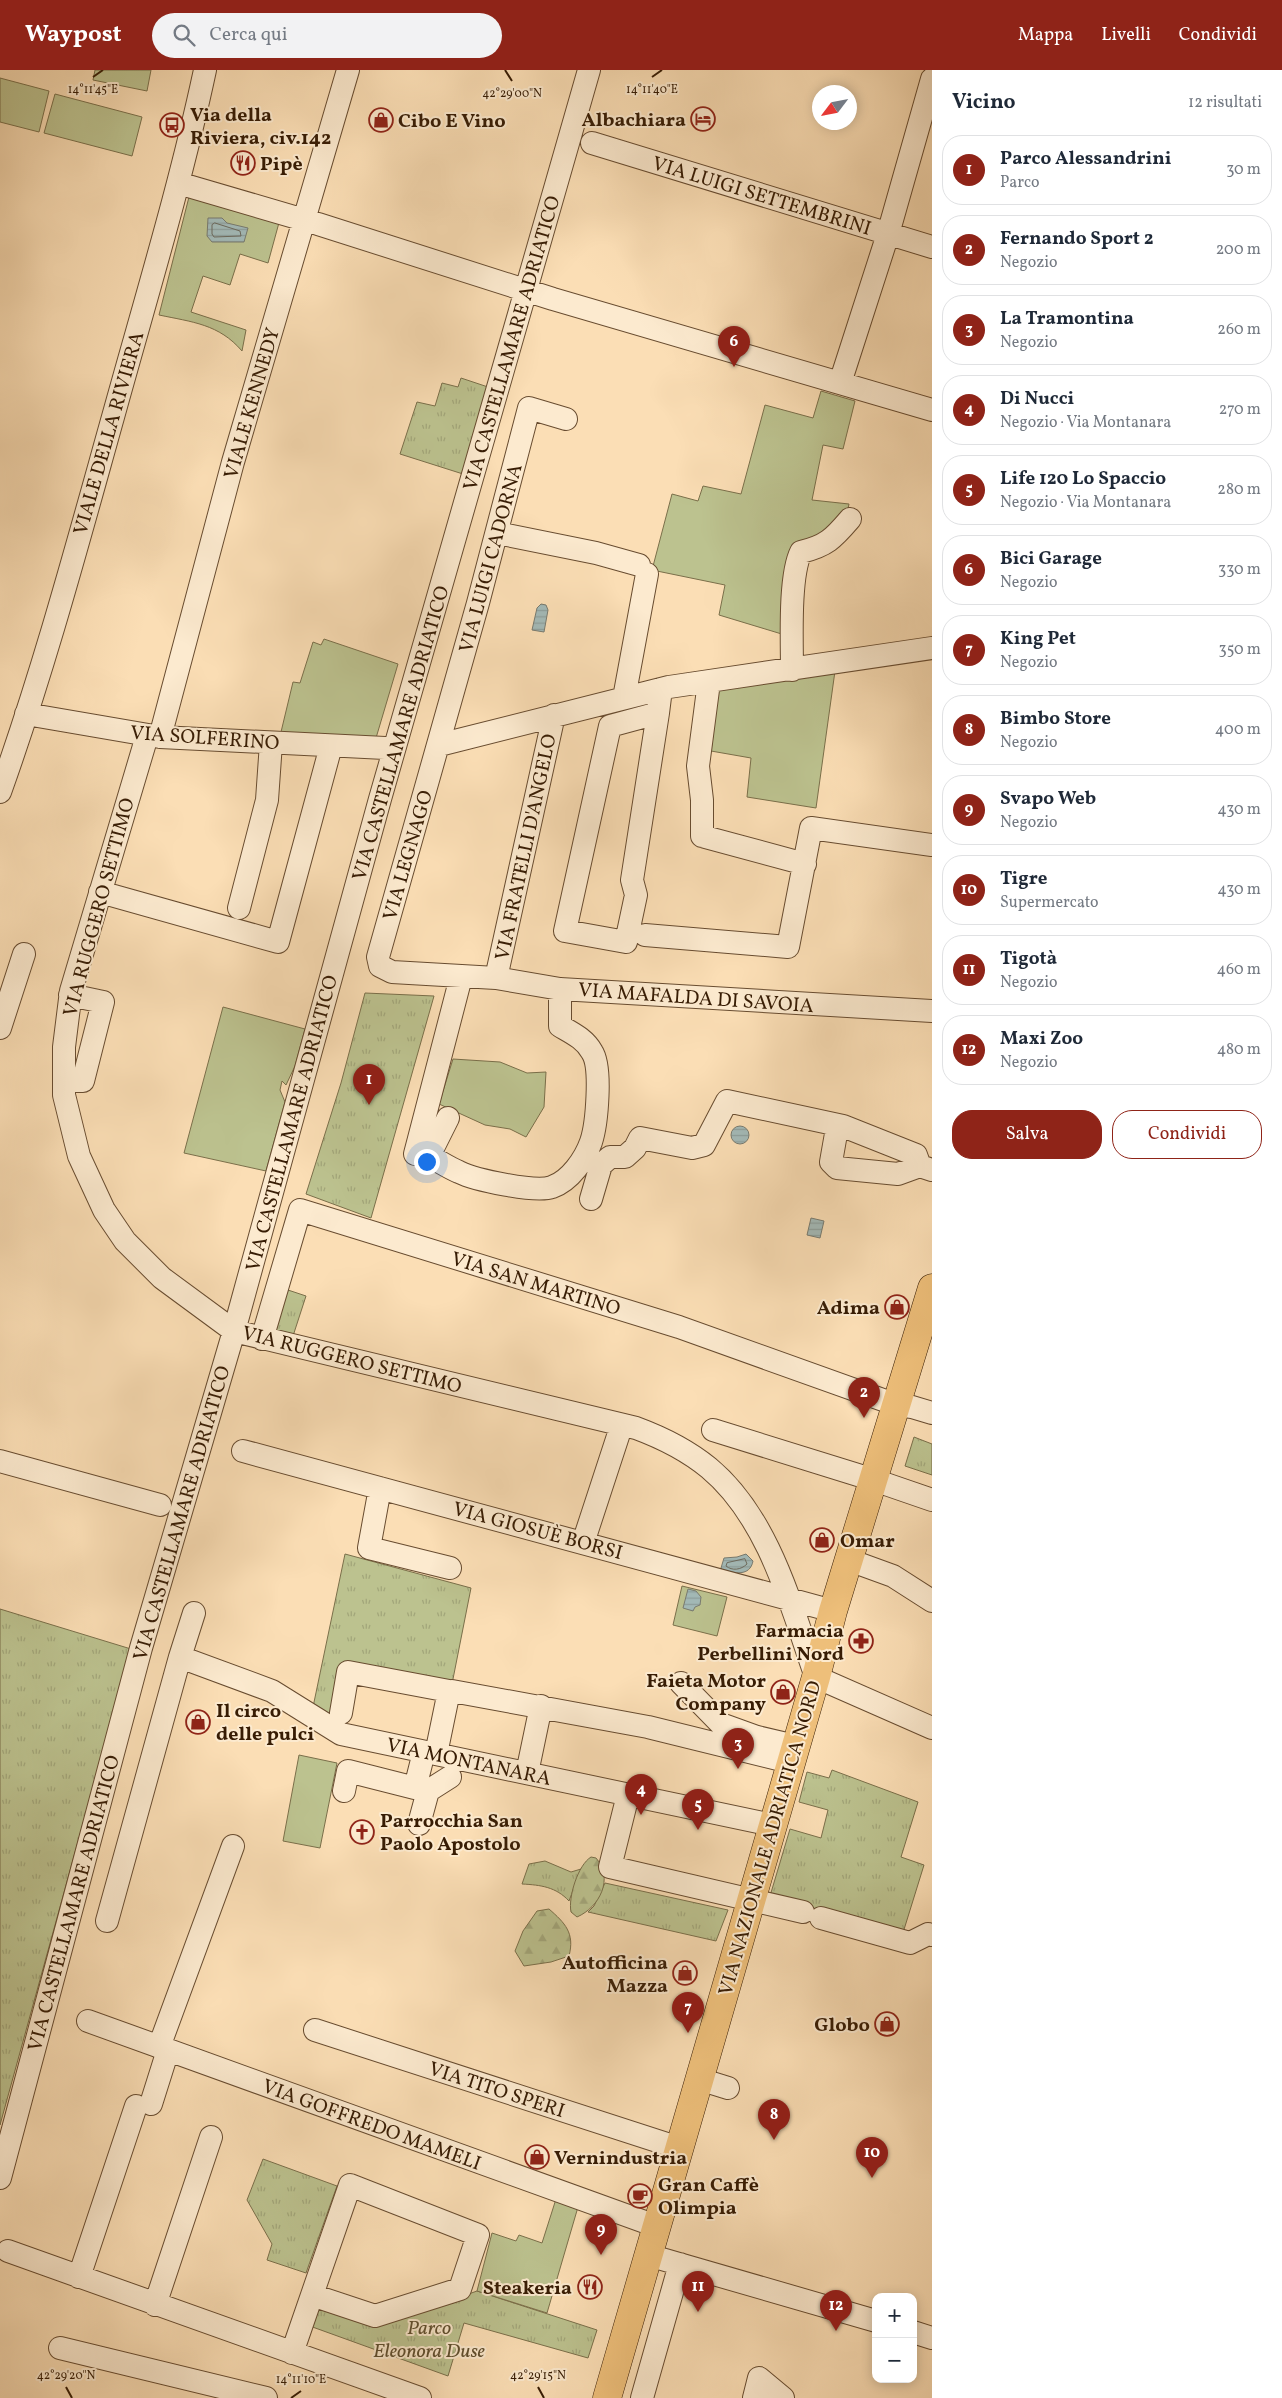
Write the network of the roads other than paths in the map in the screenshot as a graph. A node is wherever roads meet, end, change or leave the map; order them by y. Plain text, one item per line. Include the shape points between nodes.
1 (206, 70) edge
2 (348, 70) edge
3 (589, 70) edge
4 (932, 79) edge
5 (592, 143) dead end
6 (178, 183) junction
7 (303, 220) junction
8 (888, 234) junction
9 (932, 247) edge
10 (526, 289) junction
11 (840, 383) junction
12 (932, 410) edge
13 (566, 419) dead end
14 (850, 518) dead end
15 (499, 527) junction
16 (538, 530) dead end
17 (932, 648) edge
18 (792, 670) junction
19 (709, 682) junction
20 (661, 689) junction
21 (624, 698) junction
22 (658, 713) junction
23 (26, 714) junction
24 (554, 715) junction
25 (153, 736) junction
26 (271, 743) junction
27 (439, 745) junction
28 (331, 746) junction
29 (385, 748) dead end
30 (7, 750) edge
31 (0, 792) edge
32 (932, 845) edge
33 (804, 864) junction
34 (100, 892) junction
35 (239, 908) dead end
36 (645, 935) dead end
37 (24, 954) dead end
38 (380, 966) joint
39 (462, 977) junction
40 (496, 978) junction
41 (560, 989) junction
42 (70, 995) junction
43 (932, 1011) edge
44 (0, 1028) edge
45 (64, 1080) junction
46 (448, 1118) dead end
47 (843, 1126) junction
48 (415, 1154) dead end
49 (926, 1168) edge
50 (591, 1199) dead end
51 (932, 1291) edge
52 (234, 1331) junction
53 (262, 1339) junction
54 (897, 1406) junction
55 (932, 1413) edge
56 (620, 1430) dead end
57 (714, 1430) dead end
58 (243, 1451) dead end
59 (0, 1461) edge
60 (874, 1480) junction
61 (380, 1488) junction
62 (932, 1500) edge
63 (160, 1505) dead end
64 (583, 1543) junction
65 (849, 1560) junction
66 (450, 1568) dead end
67 (788, 1598) junction
68 (932, 1601) edge
69 (833, 1611) junction
70 (194, 1613) dead end
71 (180, 1658) junction
72 (816, 1677) junction
73 (681, 1683) dead end
74 (452, 1691) dead end
75 (541, 1706) junction
76 (341, 1713) dead end
77 (932, 1728) edge
78 (430, 1753) junction
79 (793, 1754) junction
80 (527, 1773) junction
81 (450, 1778) dead end
82 (344, 1792) dead end
83 (628, 1795) junction
84 (419, 1824) dead end
85 (772, 1825) junction
86 (233, 1846) dead end
87 (703, 1886) dead end
88 (738, 1897) junction
89 (107, 1921) dead end
90 (931, 1929) edge
91 (88, 2021) dead end
92 (315, 2030) dead end
93 (163, 2048) junction
94 (699, 2079) junction
95 (728, 2088) dead end
96 (211, 2137) dead end
97 (679, 2148) junction
98 (0, 2178) edge
99 (652, 2241) junction
100 (8, 2251) dead end
101 (680, 2264) junction
102 (79, 2277) junction
103 (312, 2295) junction
104 (155, 2304) junction
105 (872, 2306) edge
106 (917, 2319) edge
107 (872, 2320) edge
108 (932, 2323) edge
109 (917, 2333) edge
110 (932, 2338) edge
111 (68, 2350) dead end
112 (292, 2353) junction
113 (757, 2388) edge
114 (207, 2391) edge
115 (266, 2398) edge
116 (420, 2398) edge
117 (607, 2398) edge
118 (642, 2398) edge
119 (783, 2398) edge

1 - 6 street, VIALE DELLA RIVIERA
2 - 7 street, VIALE KENNEDY
3 - 10 street, VIA CASTELLAMARE ADRIATICO
4 - 8 street
5 - 8 street, VIA LUIGI SETTEMBRINI
6 - 7 street
6 - 23 street, VIALE DELLA RIVIERA via 84,521
7 - 10 street
7 - 25 street, VIALE KENNEDY
8 - 9 street, VIA LUIGI SETTEMBRINI
8 - 11 street
10 - 11 street
10 - 52 street, VIA CASTELLAMARE ADRIATICO via 380,799
11 - 12 street
13 - 15 street, VIA LUIGI CADORNA via 530,408
14 - 18 street via 834,538 820,548 801,552 796,562
15 - 16 street
15 - 21 street via 596,553 643,570
15 - 27 street, VIA LUIGI CADORNA
17 - 18 street
18 - 19 street
19 - 20 street
19 - 33 street via 698,766 704,836
20 - 21 street
20 - 22 street
21 - 24 street
22 - 22 street via 610,726 565,931 626,942 636,895 632,880
23 - 25 street, VIA SOLFERINO
23 - 30 street, VIALE DELLA RIVIERA
24 - 27 street
24 - 40 street, VIA FRATELLI D'ANGELO
25 - 26 street, VIA SOLFERINO
25 - 34 street, VIA RUGGERO SETTIMO
26 - 28 street, VIA SOLFERINO
26 - 35 street via 267,800
27 - 38 street, VIA LEGNAGO via 378,957
28 - 29 street, VIA SOLFERINO
28 - 34 street via 278,942
30 - 31 street, VIALE DELLA RIVIERA
32 - 33 street via 811,828
33 - 36 street via 788,947
34 - 42 street, VIA RUGGERO SETTIMO
37 - 44 street
38 - 39 street, VIA MAFALDA DI SAVOIA via 392,972
39 - 40 street, VIA MAFALDA DI SAVOIA
39 - 48 street
40 - 41 street, VIA MAFALDA DI SAVOIA
41 - 43 street, VIA MAFALDA DI SAVOIA
41 - 46 street via 560,1026 585,1042 593,1052 599,1078 591,1142 564,1181 551,1188 532,1189 460,1173 429,1156
42 - 45 street, VIA RUGGERO SETTIMO
42 - 45 street via 103,1002 83,1081
45 - 52 street, VIA RUGGERO SETTIMO via 68,1117 79,1156 125,1241 162,1278
47 - 49 street via 916,1155
47 - 49 street via 837,1128 831,1162 837,1168 898,1174
47 - 50 street via 727,1101 704,1145 692,1148 640,1138 625,1157 610,1157 601,1165
51 - 54 main road, VIA NAZIONALE ADRIATICA NORD
52 - 53 street, VIA RUGGERO SETTIMO
52 - 98 street, VIA CASTELLAMARE ADRIATICO via 141,1648
53 - 54 street, VIA SAN MARTINO via 300,1210 679,1327
53 - 67 street, VIA RUGGERO SETTIMO via 636,1428 666,1439 709,1468 726,1484 760,1533
54 - 55 street
54 - 60 main road, VIA NAZIONALE ADRIATICA NORD
56 - 64 street
57 - 60 street
58 - 61 street, VIA GIOSUÈ BORSI
59 - 63 street
60 - 62 street
60 - 65 main road, VIA NAZIONALE ADRIATICA NORD
61 - 64 street, VIA GIOSUÈ BORSI
61 - 66 street via 369,1548
64 - 67 street, VIA GIOSUÈ BORSI
65 - 68 street via 893,1576
65 - 69 main road, VIA NAZIONALE ADRIATICA NORD
67 - 69 street, VIA GIOSUÈ BORSI
67 - 72 street, VIA RUGGERO SETTIMO
69 - 72 main road, VIA NAZIONALE ADRIATICA NORD
70 - 71 street
71 - 78 street, VIA MONTANARA via 272,1691 340,1734
71 - 89 street
72 - 77 street
72 - 79 main road, VIA NAZIONALE ADRIATICA NORD
73 - 79 street via 721,1724
74 - 75 street
75 - 79 street
75 - 80 street
76 - 78 street via 348,1672 449,1691
78 - 80 street, VIA MONTANARA
78 - 82 street via 415,1788 348,1771
79 - 85 main road, VIA NAZIONALE ADRIATICA NORD
80 - 83 street, VIA MONTANARA
81 - 84 street via 428,1791
83 - 85 street, VIA MONTANARA
83 - 88 street via 610,1867
85 - 88 main road, VIA NAZIONALE ADRIATICA NORD
86 - 93 street
87 - 88 street
88 - 90 street via 910,1943
88 - 94 main road, VIA NAZIONALE ADRIATICA NORD
91 - 93 street, VIA GOFFREDO MAMELI
92 - 97 street, VIA TITO SPERI
93 - 99 street, VIA GOFFREDO MAMELI
93 - 102 street
94 - 95 street
94 - 97 main road, VIA NAZIONALE ADRIATICA NORD
96 - 104 street
97 - 99 main road, VIA NAZIONALE ADRIATICA NORD
99 - 101 street
99 - 105 street
99 - 117 main road, VIA NAZIONALE ADRIATICA NORD
100 - 102 street
101 - 107 street
101 - 118 street
102 - 104 street
103 - 103 street via 375,2316 460,2289 478,2235 350,2185
103 - 112 street
104 - 112 street
106 - 108 street
109 - 110 street
111 - 114 street
112 - 116 street
113 - 119 street
114 - 115 street

